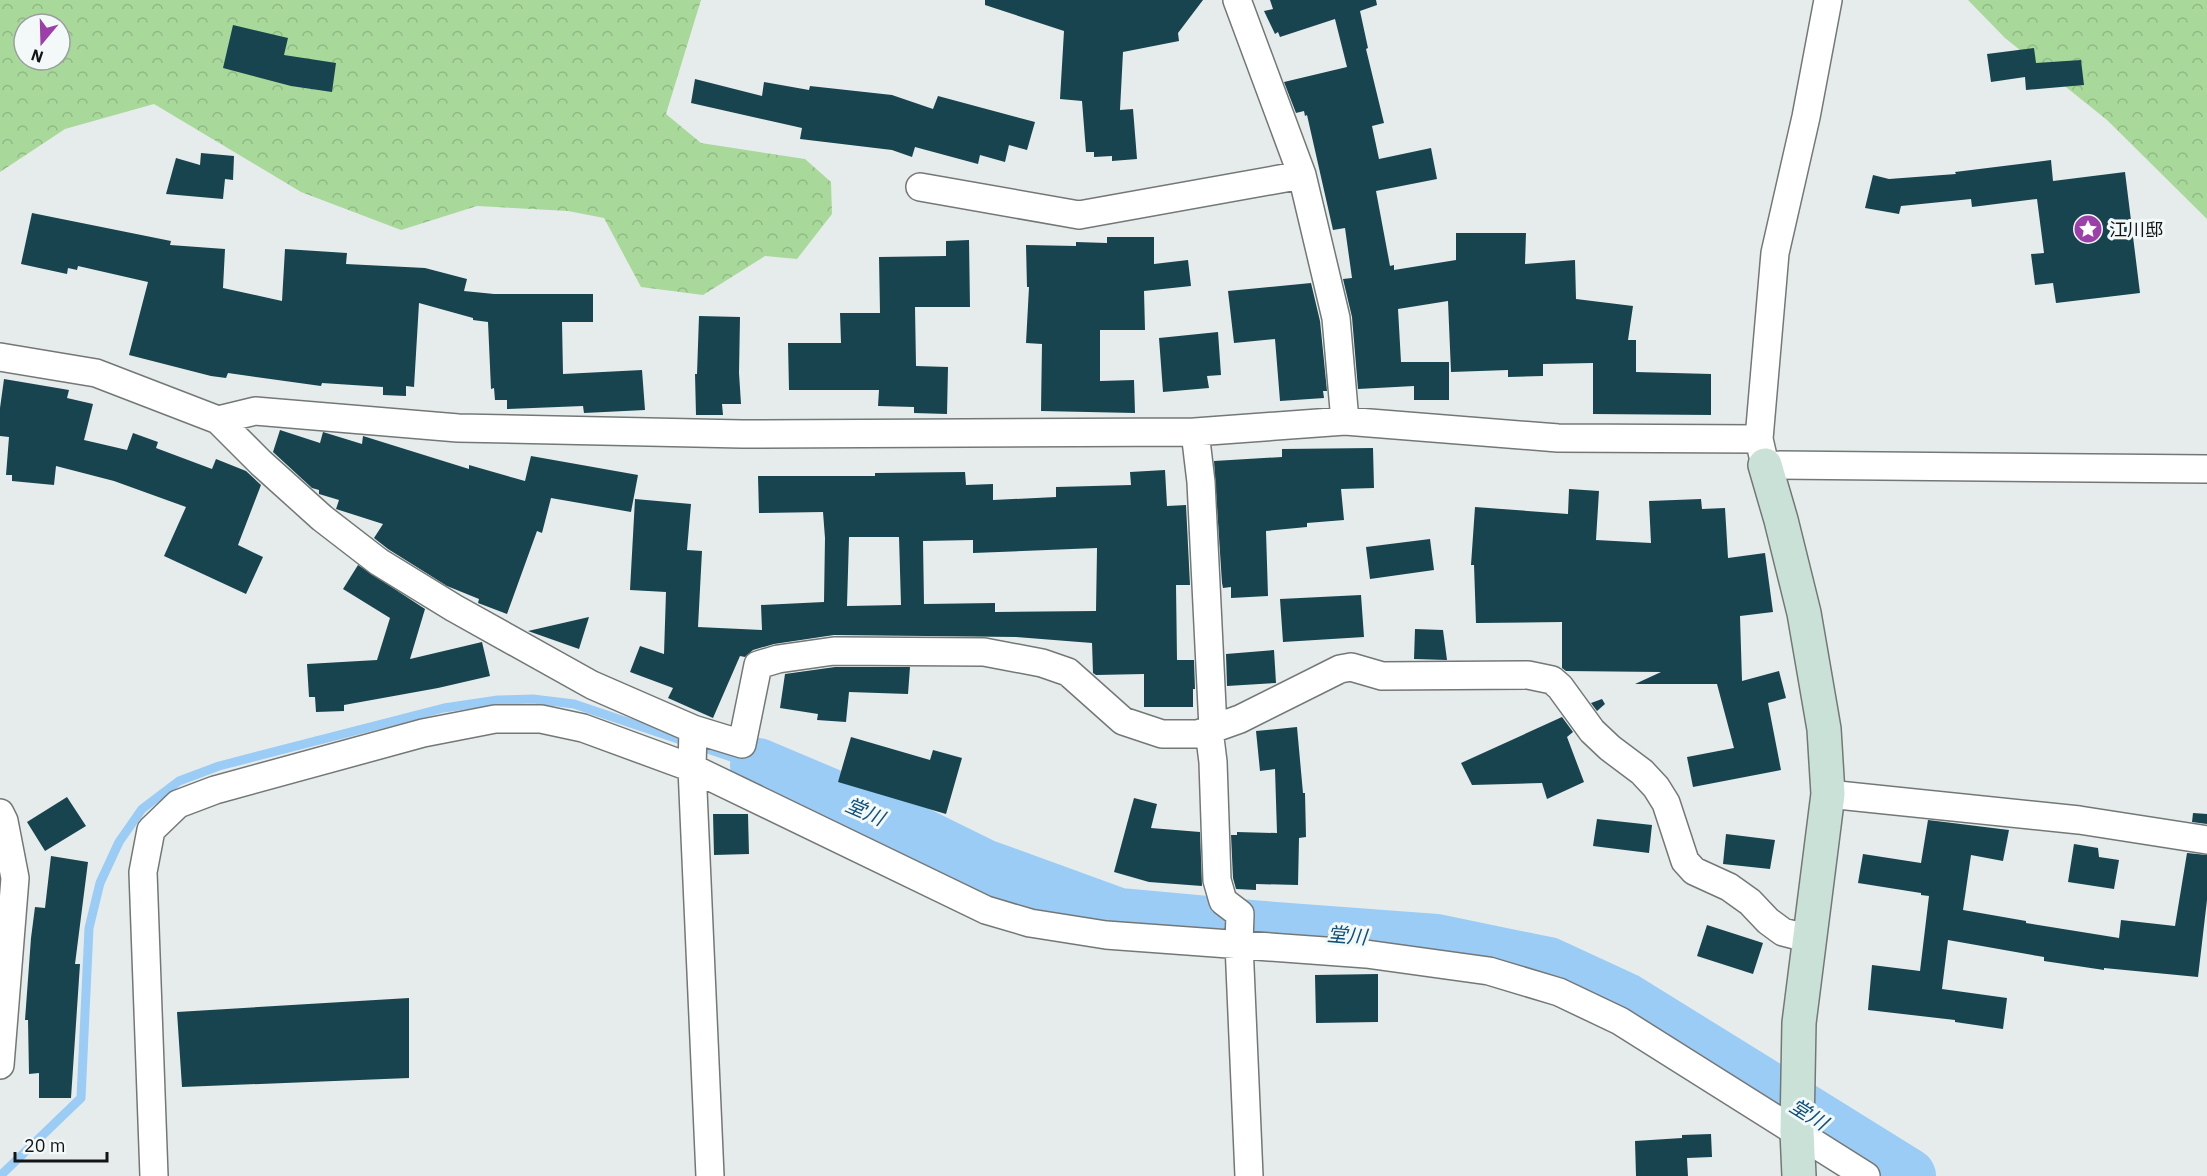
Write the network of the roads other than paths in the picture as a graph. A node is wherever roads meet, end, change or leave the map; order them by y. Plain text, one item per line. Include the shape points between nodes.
1 (1237, 0) edge
2 (1827, 0) edge
3 (1302, 175) junction
4 (920, 188) dead end
5 (0, 357) edge
6 (218, 420) junction
7 (1345, 422) junction
8 (1195, 432) junction
9 (1762, 452) junction
10 (2207, 469) edge
11 (1211, 729) junction
12 (692, 748) junction
13 (1828, 794) junction
14 (0, 813) edge
15 (2207, 840) edge
16 (1239, 933) junction
17 (1810, 939) junction
18 (0, 1065) edge
19 (1797, 1131) junction
20 (154, 1176) edge
21 (710, 1176) edge
22 (1249, 1176) edge
23 (1799, 1176) edge
24 (1866, 1176) edge

1 - 3 street
2 - 9 street via 1775,253
3 - 4 street via 1079,215
3 - 7 street via 1336,318
5 - 6 street via 96,373
6 - 8 street via 255,411 470,428 742,434
6 - 12 street via 322,518 379,562 592,685
7 - 8 street
7 - 9 street
8 - 11 street via 1201,482
9 - 10 street
9 - 13 street via 1804,613 1824,729
11 - 12 street via 1198,734 1162,734 1123,721 1068,672 1042,663 984,652 834,651 758,665 742,744
11 - 16 street via 1217,880 1223,901 1240,914
11 - 17 street via 1351,667 1382,676 1528,675 1552,680 1592,730 1656,786 1666,803 1685,861 1694,871 1736,892 1783,932
12 - 16 street via 986,910 1030,923 1106,935
12 - 20 street via 541,719 495,719 423,733 215,789 178,804 151,830 143,872
12 - 21 street
13 - 15 street via 2079,820
13 - 17 street
14 - 18 street via 15,878
16 - 19 street via 1489,972 1559,992 1620,1021
16 - 22 street
17 - 19 street via 1799,1023
19 - 23 street
19 - 24 street

